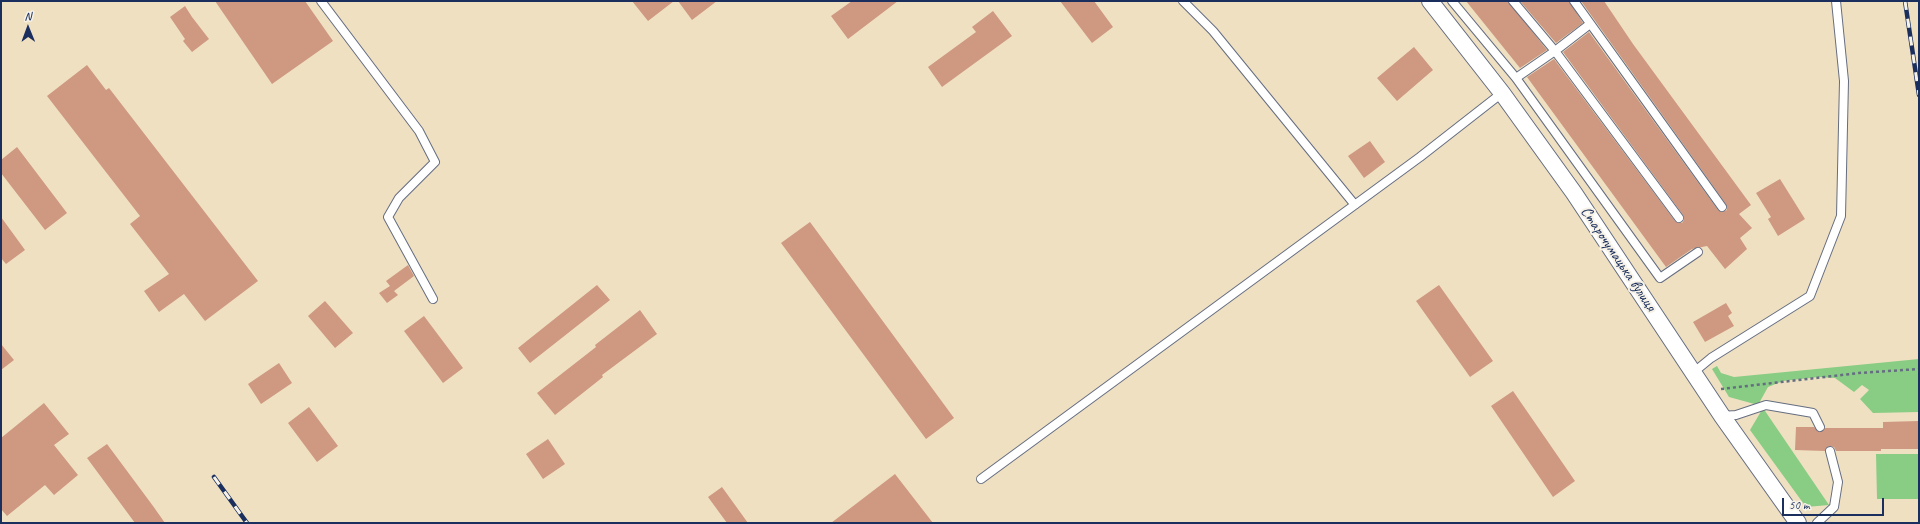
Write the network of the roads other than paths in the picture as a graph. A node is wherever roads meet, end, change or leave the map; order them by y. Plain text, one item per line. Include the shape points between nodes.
1 (321, 1) edge
2 (1183, 1) edge
3 (1430, 1) edge
4 (1452, 1) edge
5 (1513, 1) edge
6 (1574, 1) edge
7 (1836, 1) edge
8 (1590, 24) junction
9 (1555, 51) junction
10 (1516, 78) junction
11 (1502, 93) junction
12 (1355, 204) junction
13 (1722, 207) dead end
14 (1679, 218) dead end
15 (1698, 252) dead end
16 (433, 299) dead end
17 (1694, 372) junction
18 (1722, 416) junction
19 (1820, 428) dead end
20 (1830, 451) dead end
21 (981, 479) dead end
22 (1798, 523) edge
23 (1817, 523) edge

1 - 16 lane via 419,131 435,162 399,198 388,217
2 - 12 lane via 1213,31
3 - 11 street, Старочумацька вулиця
4 - 10 lane
5 - 9 lane
6 - 8 lane
7 - 17 lane via 1844,81 1841,216 1810,296 1711,358
8 - 9 lane
8 - 13 lane
9 - 10 lane
9 - 14 lane
10 - 15 lane via 1660,278
11 - 12 lane
11 - 17 street, Старочумацька вулиця via 1574,193
12 - 21 lane
17 - 18 street, Старочумацька вулиця
18 - 19 lane via 1736,415 1766,405 1813,413
18 - 22 street, Старочумацька вулиця
20 - 23 lane via 1838,482 1834,507

